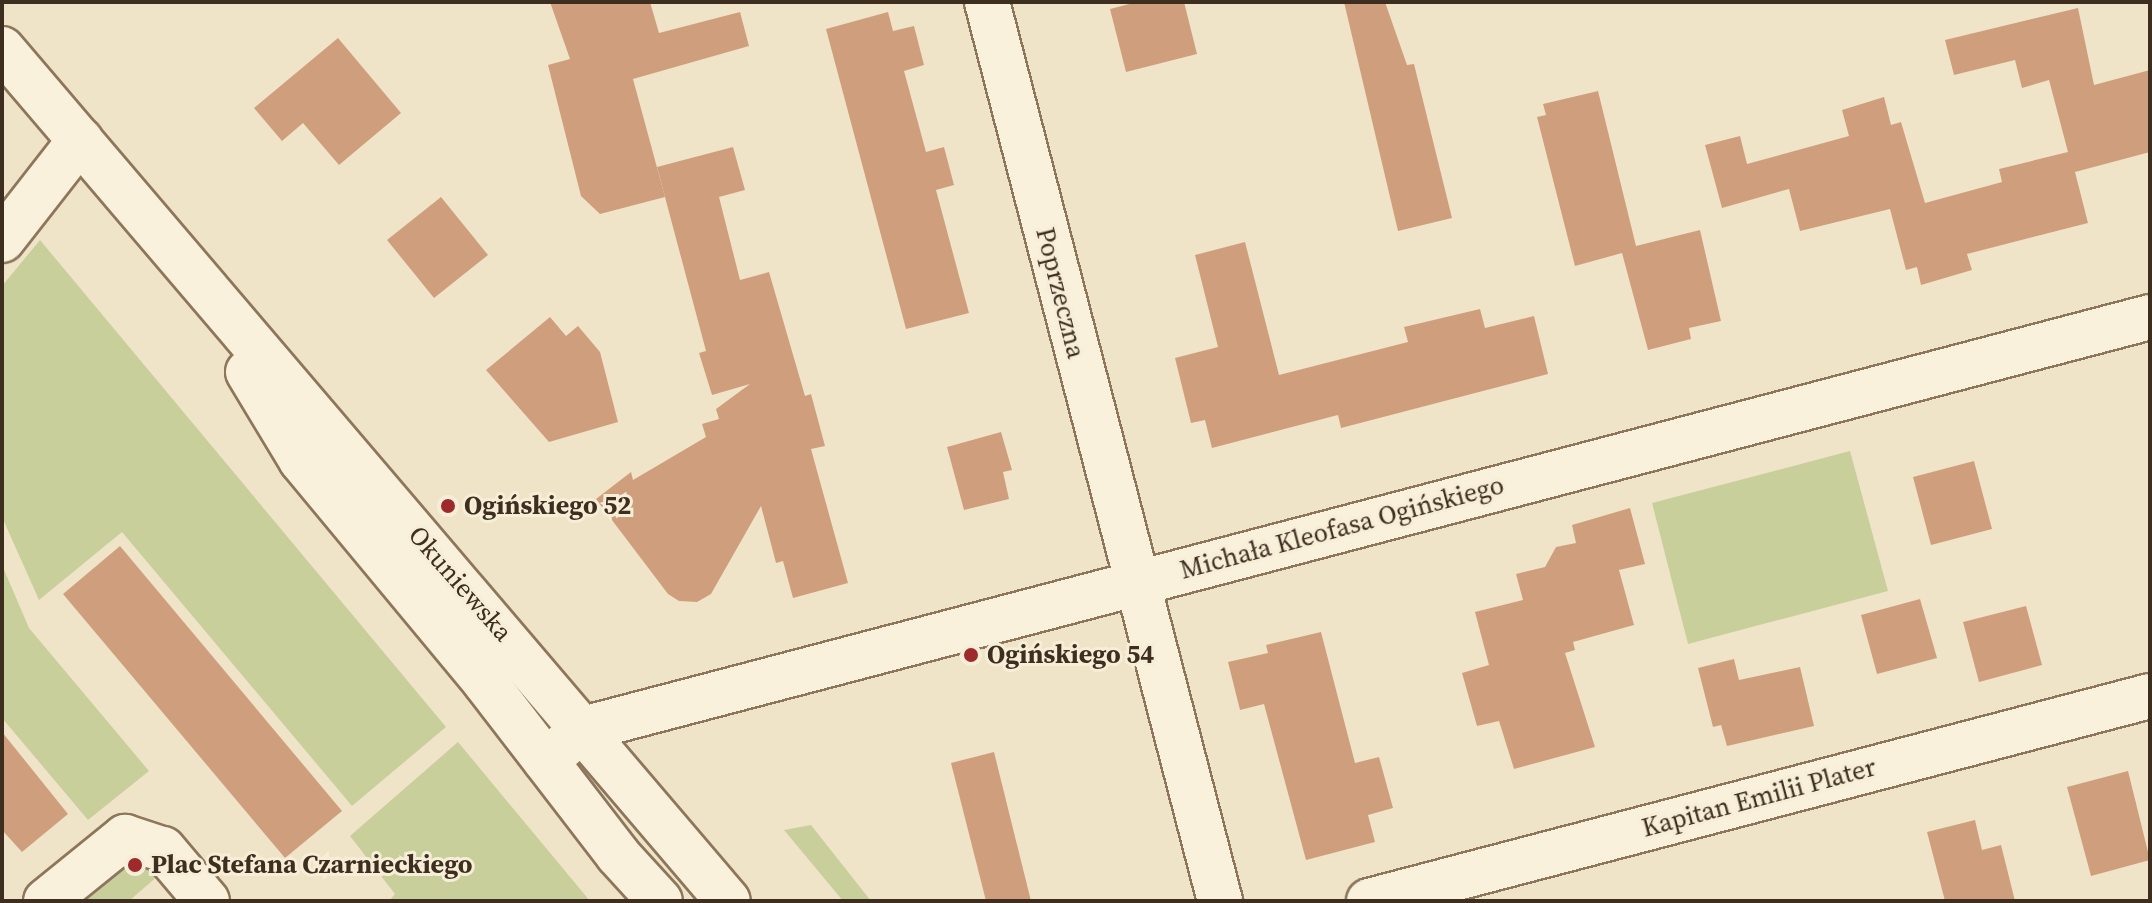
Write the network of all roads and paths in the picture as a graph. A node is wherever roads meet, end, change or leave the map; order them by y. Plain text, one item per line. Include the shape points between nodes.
1 (987, 2) edge
2 (2, 49) edge
3 (80, 140) junction
4 (13, 226) edge
5 (187, 271) junction
6 (2150, 317) edge
7 (1134, 583) junction
8 (2150, 696) edge
9 (583, 729) junction
10 (546, 761) junction
11 (46, 901) edge
12 (207, 901) edge
13 (660, 901) edge
14 (728, 901) edge
15 (1220, 901) edge
16 (1369, 901) edge

1 - 7 street, Poprzeczna
2 - 3 street, Okuniewska
3 - 4 street
3 - 5 street, Okuniewska
5 - 9 street, Okuniewska
5 - 10 street, Okuniewska via 301,460
6 - 7 street, Michała Kleofasa Ogińskiego
7 - 9 street, Michała Kleofasa Ogińskiego
7 - 15 street
8 - 16 street, Kapitan Emilii Plater
9 - 10 street, Michała Kleofasa Ogińskiego
9 - 14 street, Okuniewska
10 - 13 street, Okuniewska
11 - 12 street via 125,837 163,849

